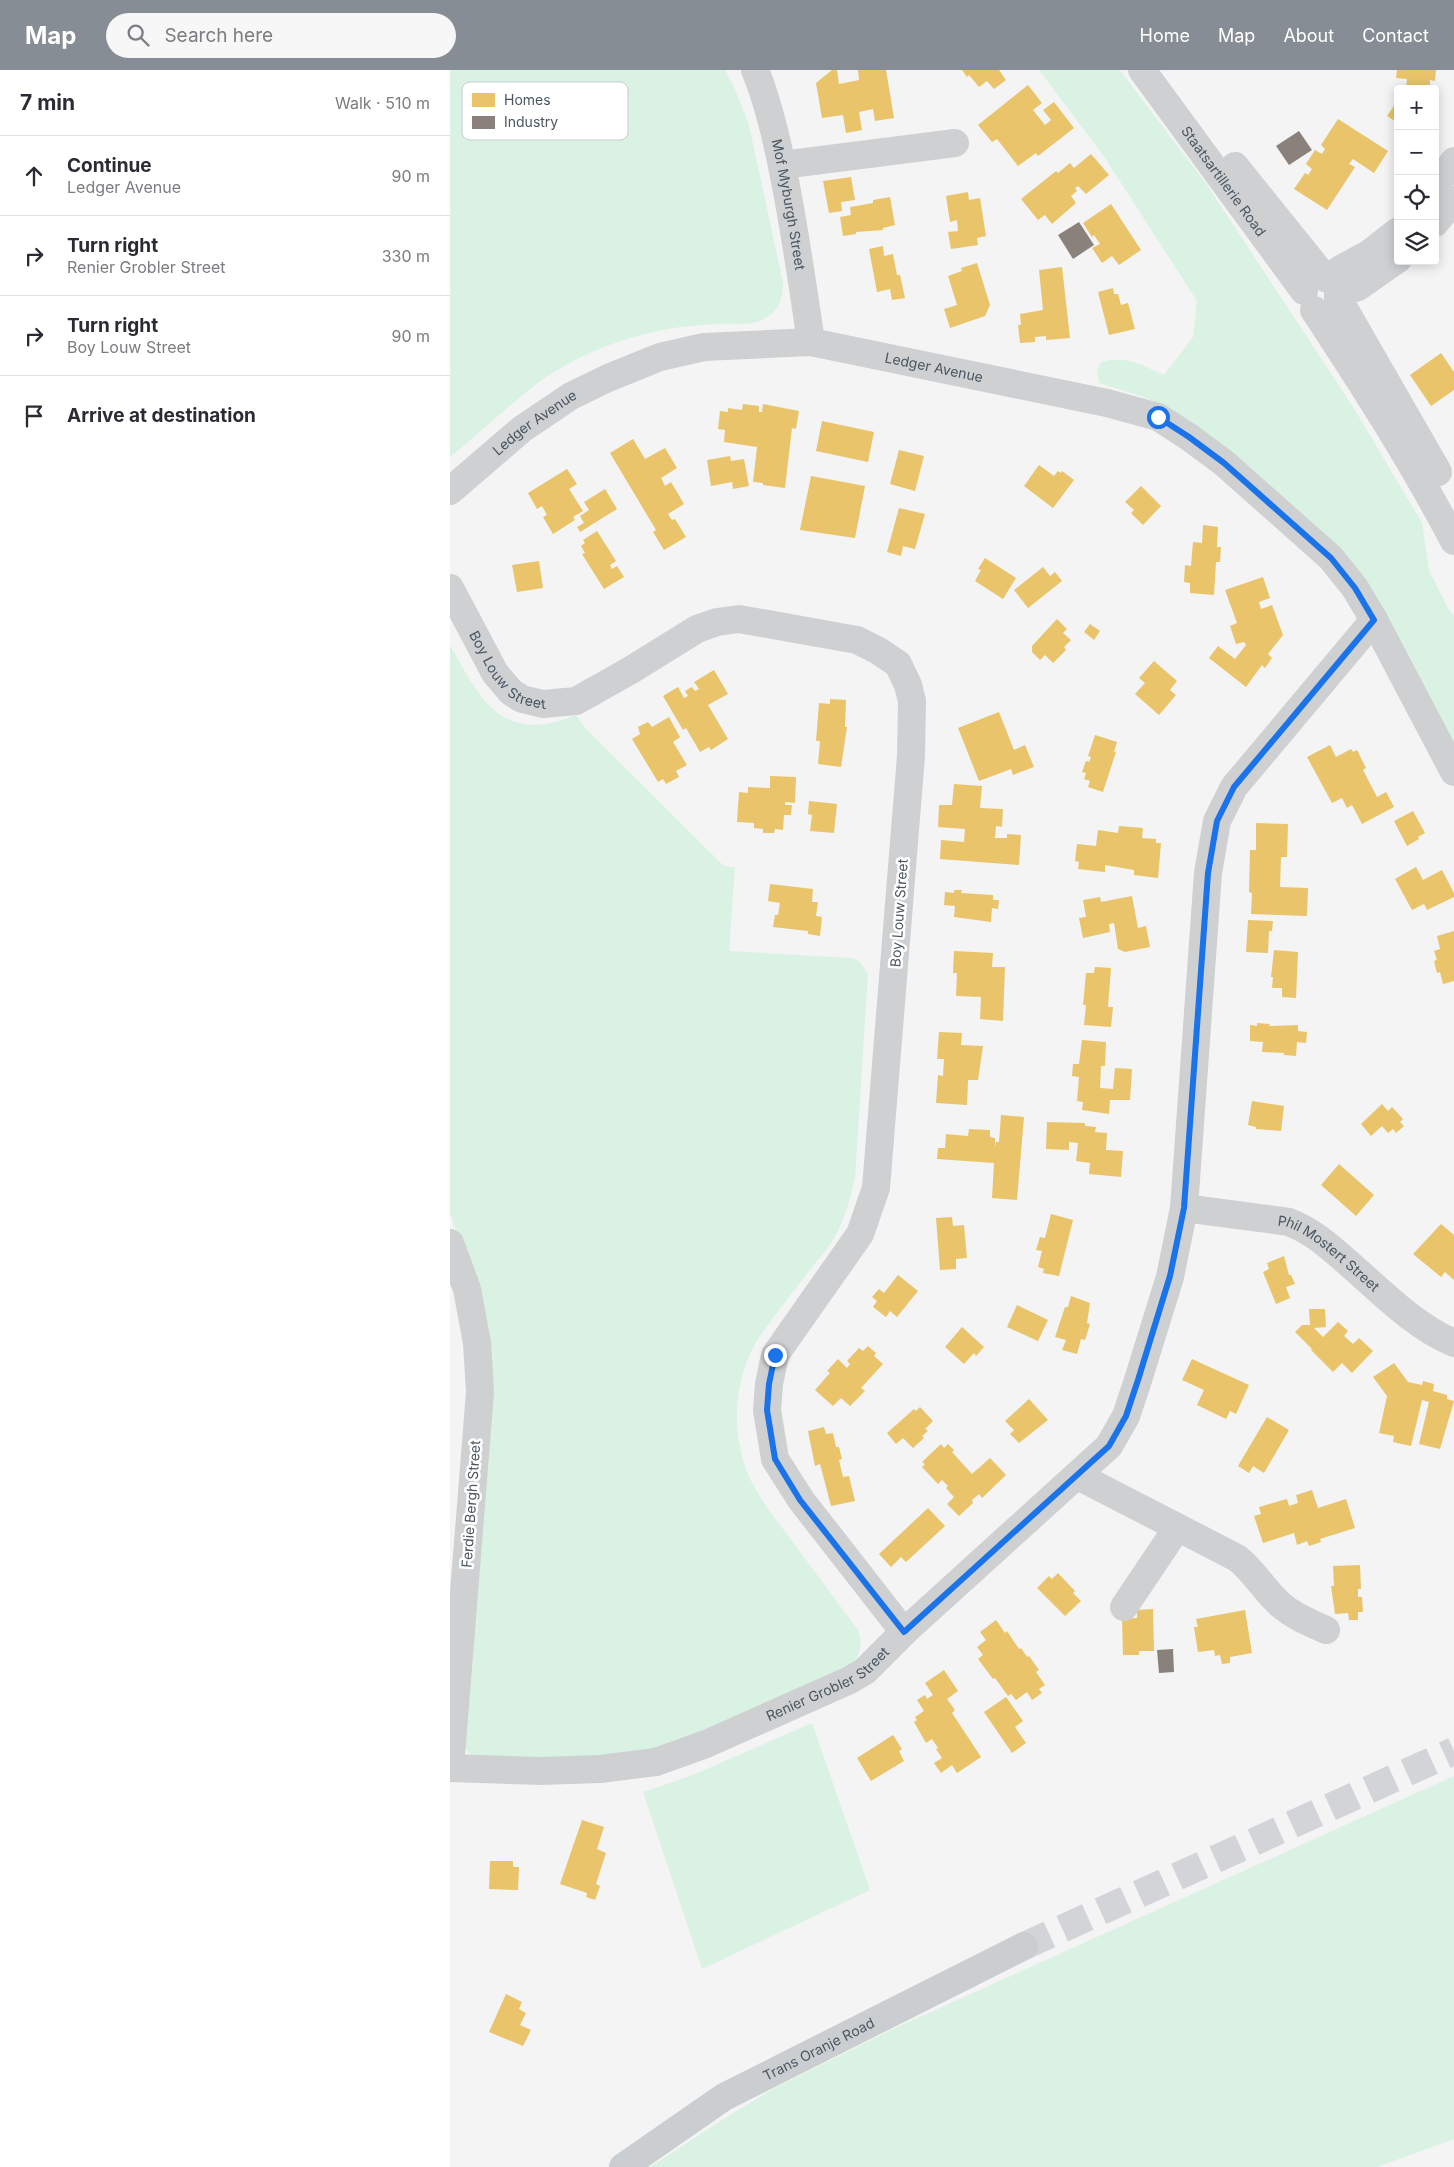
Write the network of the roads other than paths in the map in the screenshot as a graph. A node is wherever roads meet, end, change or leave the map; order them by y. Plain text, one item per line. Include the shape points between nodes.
1 (755, 70) edge
2 (1142, 70) edge
3 (1160, 70) edge
4 (955, 143) dead end
5 (1454, 160) edge
6 (782, 165) junction
7 (1439, 181) edge
8 (1454, 200) edge
9 (1437, 220) edge
10 (1394, 234) edge
11 (1394, 263) edge
12 (1325, 292) junction
13 (811, 342) junction
14 (450, 491) edge
15 (1454, 503) edge
16 (1454, 541) edge
17 (450, 588) edge
18 (1374, 620) junction
19 (1454, 772) edge
20 (1184, 1208) junction
21 (450, 1243) edge
22 (1454, 1343) edge
23 (1078, 1476) junction
24 (1177, 1528) junction
25 (1124, 1607) dead end
26 (1326, 1630) dead end
27 (904, 1632) junction
28 (450, 1768) edge
29 (1024, 1946) tunnel mouth
30 (623, 2167) edge

1 - 6 street, Mof Myburgh Street via 772,118
2 - 12 street, Staatsartillerie Road
3 - 12 street, Staatsartillerie Road
4 - 6 street
5 - 7 street
6 - 13 street, Mof Myburgh Street
8 - 9 street
10 - 12 street via 1370,253 1339,270
11 - 12 street via 1358,287
12 - 15 street, Staatsartillerie Road via 1410,421
12 - 16 street, Staatsartillerie Road via 1389,424
13 - 14 street, Ledger Avenue via 704,347 660,357 608,378 570,396 522,429
13 - 18 street, Ledger Avenue via 1108,403 1158,417 1224,463 1331,558 1355,588
17 - 27 street, Boy Louw Street via 495,673 511,692 522,699 543,704 576,701 697,629 739,619 857,640 898,664 908,685 912,701 911,756 876,1188 860,1234 775,1355 767,1410 773,1451 800,1500
18 - 19 street
18 - 20 street, Renier Grobler Street via 1234,787 1217,821 1208,873
20 - 22 street, Phil Mostert Street via 1288,1222 1303,1227 1406,1313 1434,1334
20 - 23 street, Renier Grobler Street via 1170,1276 1126,1416 1109,1446
21 - 28 street, Ferdie Bergh Street via 467,1289 480,1392
23 - 24 street
23 - 27 street, Renier Grobler Street
24 - 25 street
24 - 26 street via 1238,1558 1282,1606
27 - 28 street, Renier Grobler Street via 850,1680 706,1744 656,1762 600,1769 541,1771
29 - 30 main road, Trans Oranje Road via 724,2097

